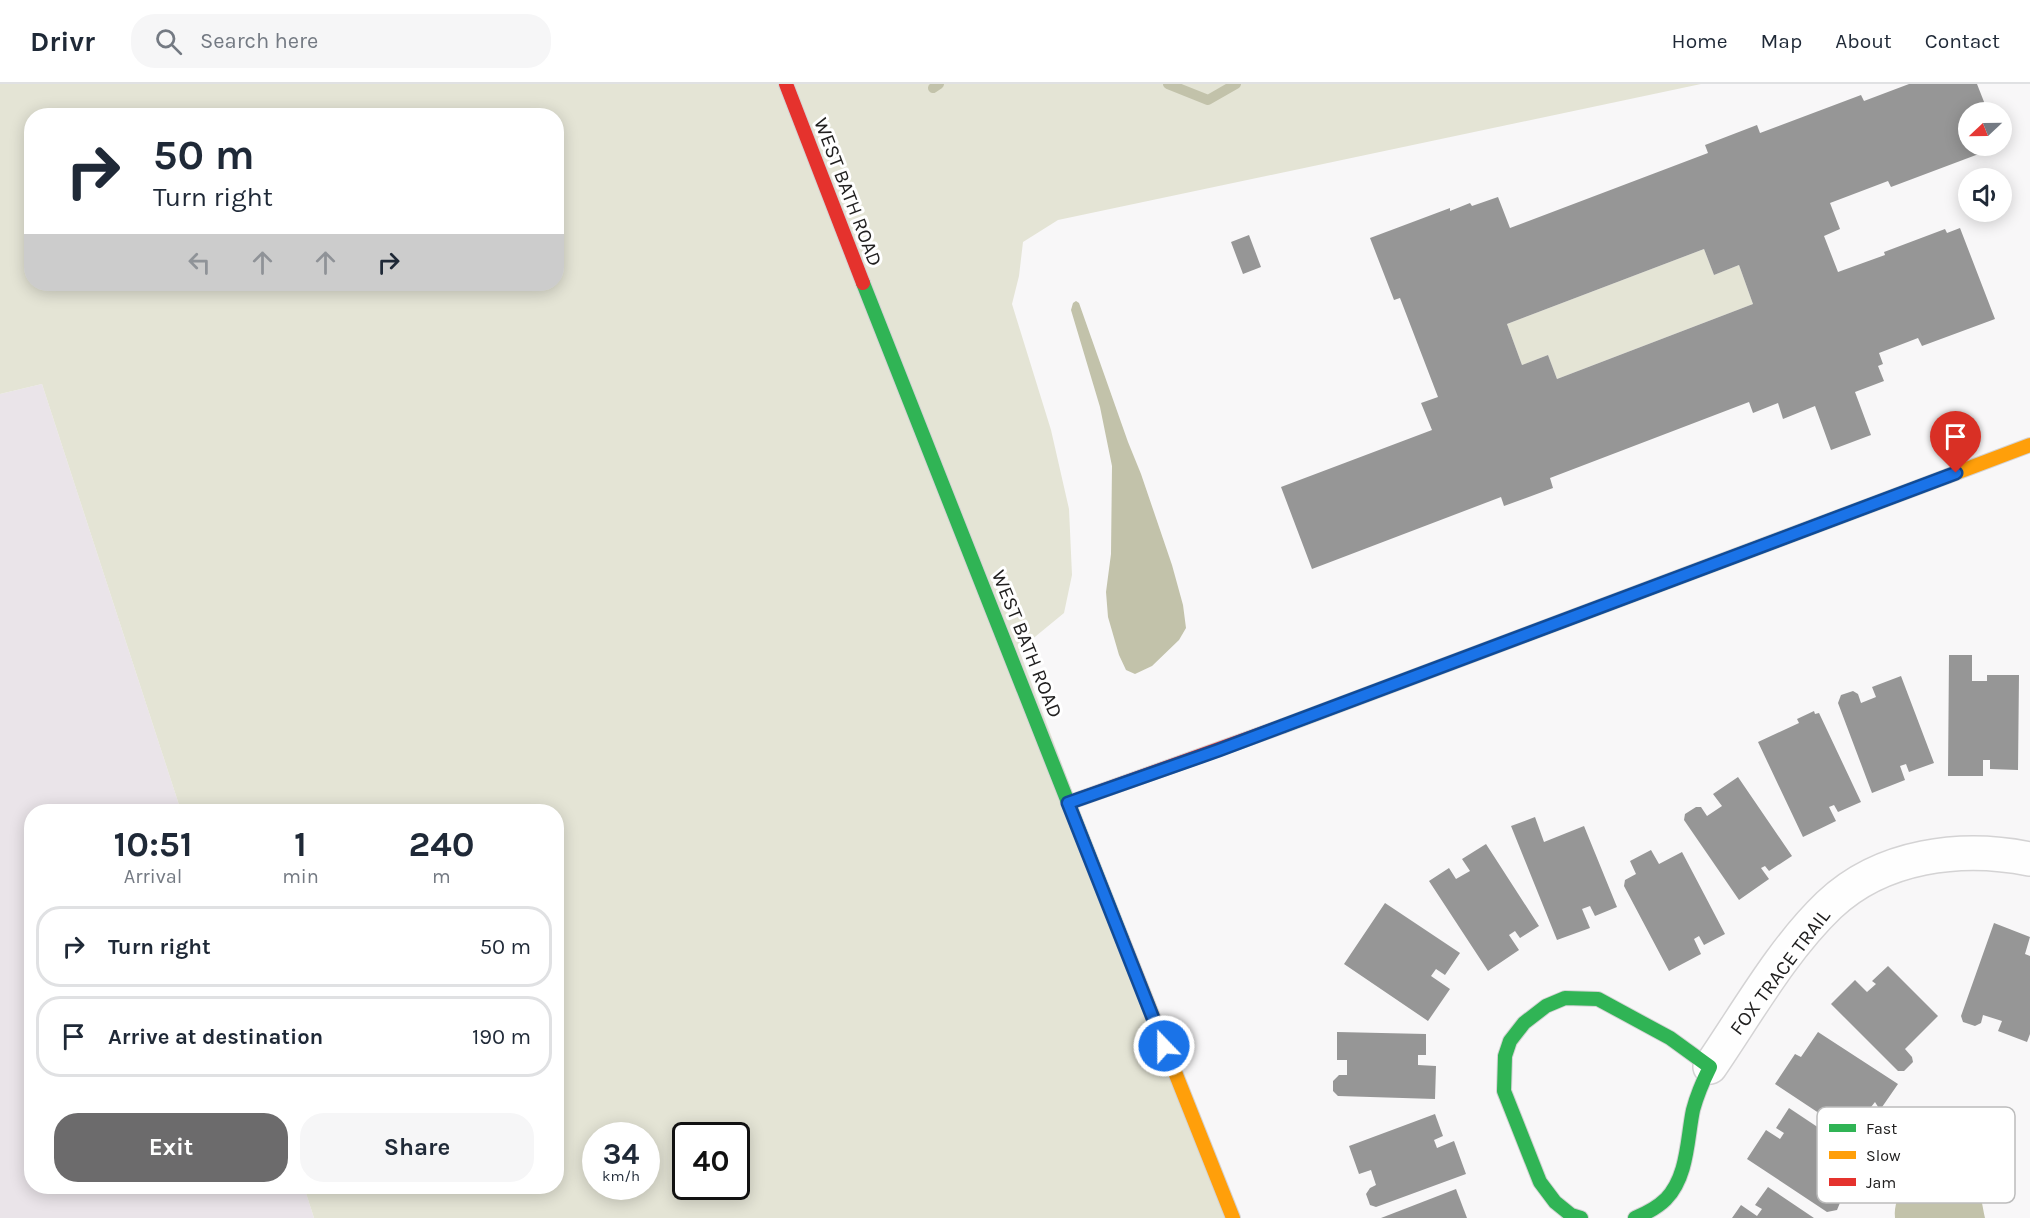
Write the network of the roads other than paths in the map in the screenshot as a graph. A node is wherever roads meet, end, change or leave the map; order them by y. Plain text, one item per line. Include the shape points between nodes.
1 (786, 84) edge
2 (2030, 445) edge
3 (1068, 803) junction
4 (2030, 859) edge
5 (1710, 1067) junction
6 (1233, 1218) edge
7 (1581, 1218) edge
8 (1635, 1218) edge

1 - 3 street, WEST BATH ROAD
2 - 3 street
3 - 6 street, WEST BATH ROAD
4 - 5 street, FOX TRACE TRAIL via 2007,854 1959,853 1925,857 1863,881 1830,904 1805,931
5 - 7 street via 1670,1038 1598,999 1565,999 1546,1006 1524,1023 1510,1041 1505,1056 1504,1091 1540,1182 1555,1202
5 - 8 street via 1696,1097 1679,1182 1661,1204

